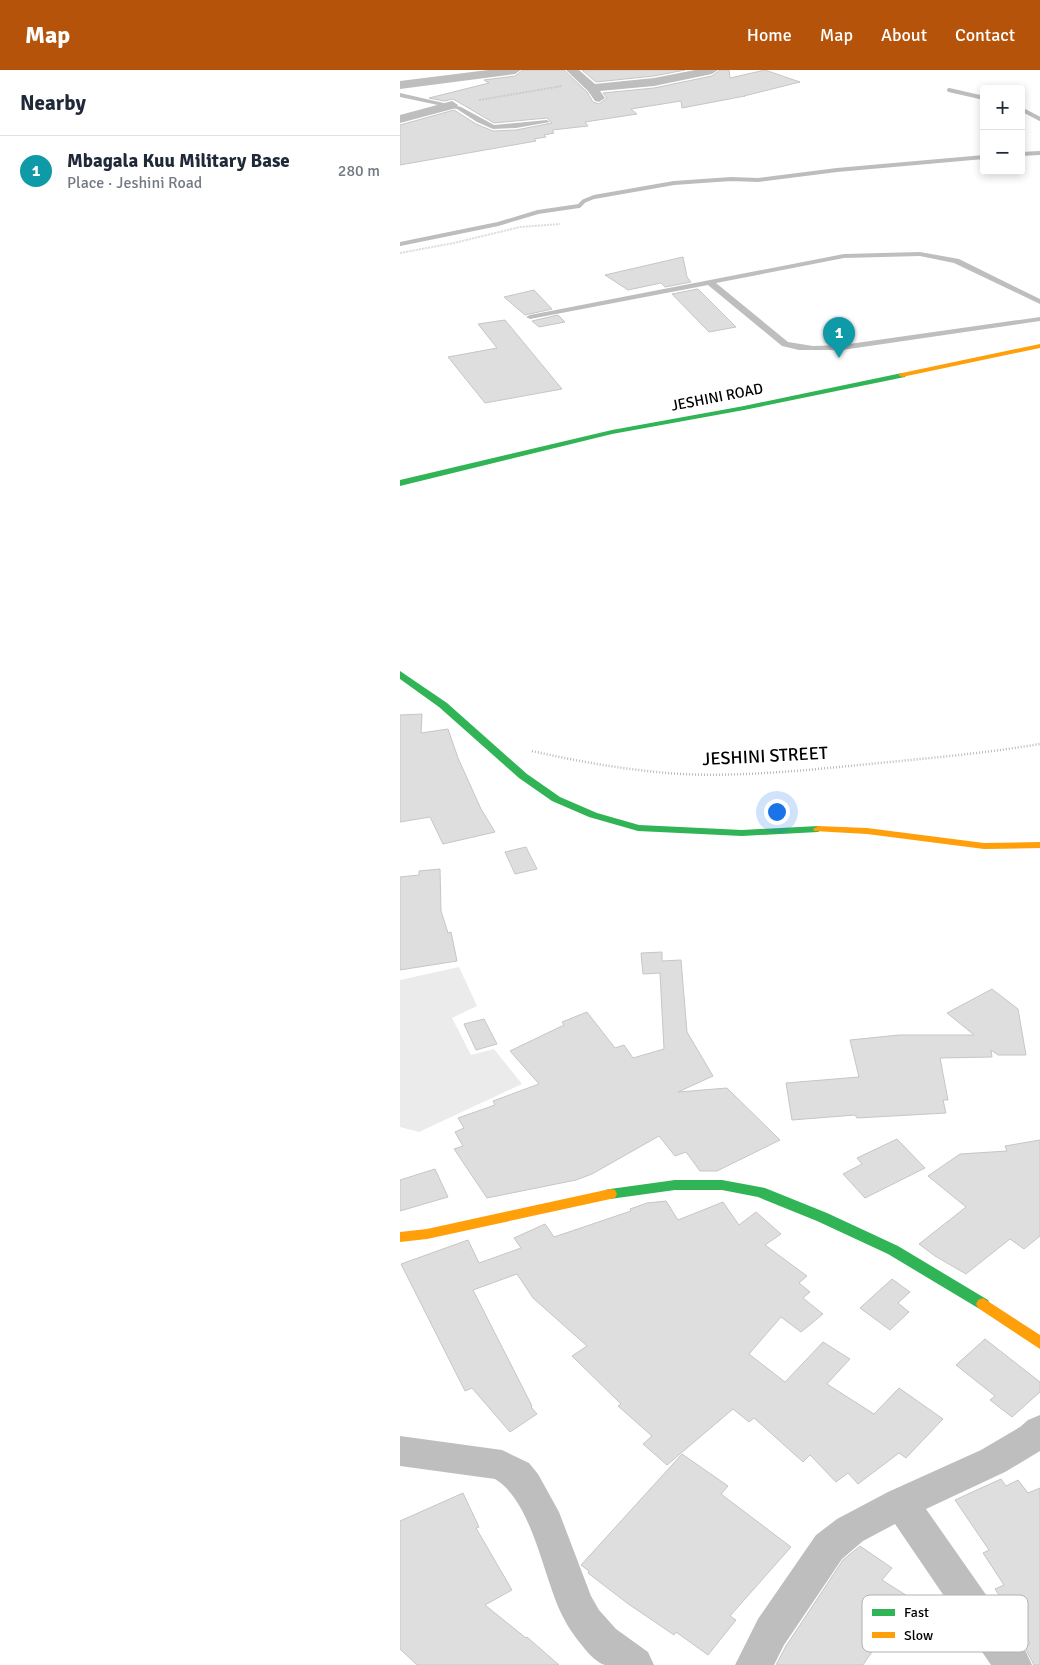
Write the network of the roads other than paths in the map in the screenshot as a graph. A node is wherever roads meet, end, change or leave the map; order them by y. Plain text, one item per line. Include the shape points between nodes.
1 (515, 70) edge
2 (572, 70) edge
3 (712, 70) edge
4 (400, 85) edge
5 (400, 95) edge
6 (452, 105) junction
7 (400, 119) edge
8 (547, 122) dead end
9 (710, 282) junction
10 (1040, 302) edge
11 (530, 317) dead end
12 (1040, 319) edge
13 (1038, 349) edge
14 (400, 483) edge
15 (400, 674) edge
16 (1040, 845) edge
17 (400, 1237) edge
18 (1040, 1342) edge
19 (1040, 1430) edge
20 (400, 1451) edge
21 (901, 1503) junction
22 (967, 1595) edge
23 (1004, 1652) edge
24 (635, 1665) edge
25 (754, 1665) edge
26 (1012, 1665) edge

1 - 4 street
2 - 3 street via 593,90
5 - 6 lane
6 - 7 street
6 - 8 lane via 493,127
9 - 10 lane via 844,256 920,254 956,262
9 - 11 lane
9 - 12 lane via 784,344 798,348 854,345
13 - 14 street, JESHINI ROAD via 612,432
15 - 16 street via 443,705 523,776 556,799 592,815 638,828 742,833 828,829 984,846
17 - 18 street via 627,1190 722,1185 760,1192 893,1250
19 - 21 street via 994,1461
20 - 24 street via 502,1465 517,1474 546,1523 576,1605 586,1622 603,1642
21 - 22 street
21 - 25 street via 850,1530 829,1547 771,1632
23 - 26 street

